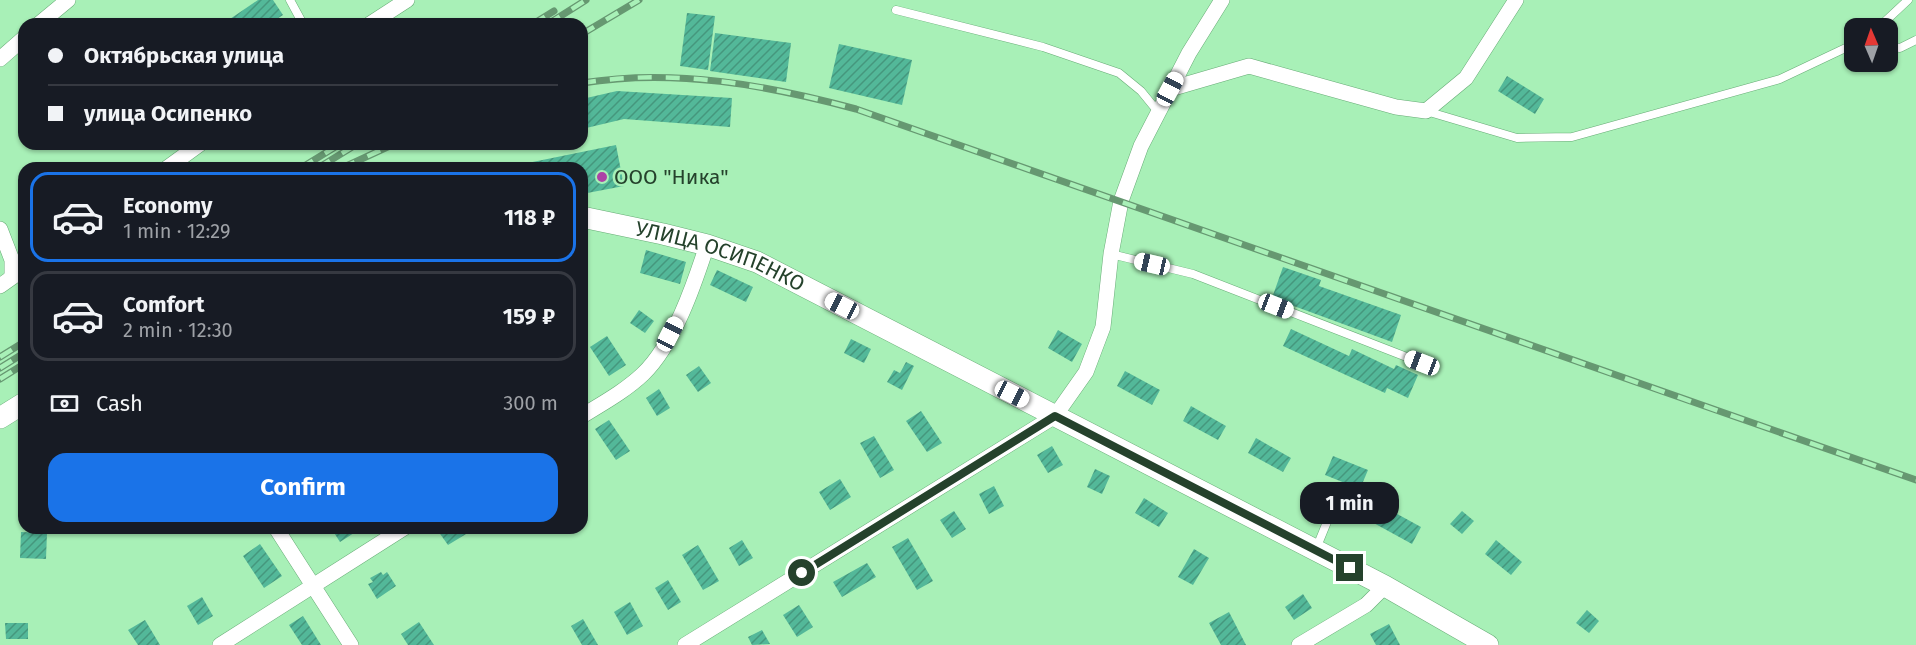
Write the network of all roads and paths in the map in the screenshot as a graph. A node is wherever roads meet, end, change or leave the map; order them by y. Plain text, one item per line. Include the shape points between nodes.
1 (68, 0) edge
2 (290, 0) edge
3 (407, 0) edge
4 (1222, 0) edge
5 (1516, 0) edge
6 (1908, 0) edge
7 (896, 10) dead end
8 (46, 18) edge
9 (300, 18) edge
10 (379, 18) edge
11 (1889, 18) edge
12 (1916, 40) edge
13 (18, 43) edge
14 (1898, 48) edge
15 (1844, 49) edge
16 (0, 59) edge
17 (1170, 89) junction
18 (1426, 111) junction
19 (1159, 113) junction
20 (192, 150) edge
21 (175, 162) edge
22 (588, 218) edge
23 (0, 229) edge
24 (707, 245) junction
25 (1111, 254) junction
26 (18, 273) edge
27 (0, 286) edge
28 (1422, 363) dead end
29 (18, 407) edge
30 (588, 412) edge
31 (1055, 416) junction
32 (0, 418) edge
33 (1338, 495) dead end
34 (280, 534) edge
35 (395, 534) edge
36 (1315, 550) junction
37 (312, 586) junction
38 (1384, 586) junction
39 (219, 645) edge
40 (351, 645) edge
41 (684, 645) edge
42 (1299, 645) edge
43 (1488, 645) edge

1 - 8 street
2 - 9 lane
3 - 10 street
4 - 17 street
5 - 18 street via 1466,78
6 - 11 lane
7 - 19 lane via 1043,47 1119,73
12 - 14 lane
13 - 16 street
15 - 18 lane via 1780,79 1572,137 1517,138
17 - 18 street via 1249,66 1396,107
17 - 19 street
19 - 25 street via 1141,146 1121,201
20 - 21 street
22 - 24 street, УЛИЦА ОСИПЕНКО
23 - 26 street
24 - 30 street via 691,292 660,354 643,374
24 - 31 street, УЛИЦА ОСИПЕНКО via 757,262
25 - 28 lane via 1193,274
25 - 31 street via 1103,327 1086,372
26 - 27 street
29 - 32 street
31 - 36 street, УЛИЦА ОСИПЕНКО
31 - 41 street
33 - 36 lane
34 - 37 street
35 - 37 street
36 - 38 street, УЛИЦА ОСИПЕНКО
37 - 39 street
37 - 40 street
38 - 42 street via 1366,606
38 - 43 street, УЛИЦА ОСИПЕНКО

